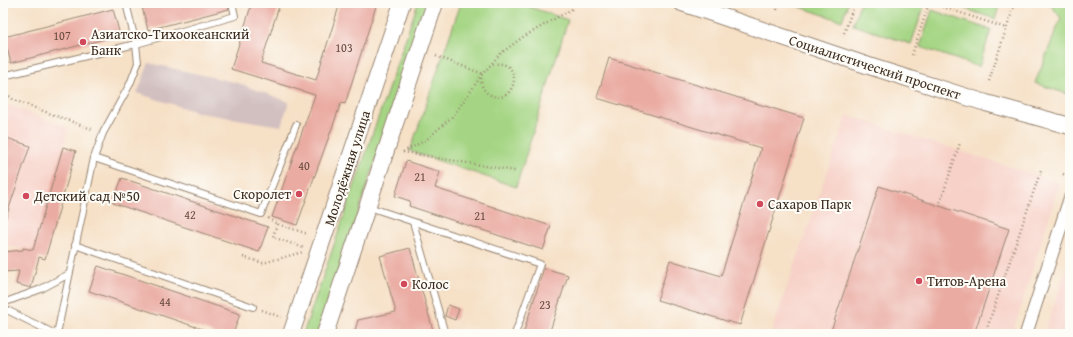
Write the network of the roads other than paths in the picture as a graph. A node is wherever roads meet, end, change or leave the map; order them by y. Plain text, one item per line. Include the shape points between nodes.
1 (126, 3) edge
2 (232, 3) edge
3 (402, 3) edge
4 (435, 3) edge
5 (682, 3) edge
6 (136, 44) junction
7 (3, 76) edge
8 (296, 125) dead end
9 (1070, 126) edge
10 (94, 158) junction
11 (1070, 198) edge
12 (367, 207) junction
13 (413, 222) junction
14 (75, 245) junction
15 (69, 274) junction
16 (3, 303) edge
17 (253, 307) dead end
18 (3, 308) edge
19 (56, 334) edge
20 (291, 334) edge
21 (324, 334) edge
22 (445, 334) edge
23 (515, 334) edge
24 (1026, 334) edge

1 - 6 lane
2 - 6 lane via 235,16
3 - 20 street, Молодёжная улица
4 - 12 street
5 - 9 street, Социалистический проспект via 963,96
6 - 7 lane
6 - 10 lane via 138,63 130,84 103,133
8 - 10 lane via 261,214
10 - 14 lane
11 - 24 street
12 - 13 lane
12 - 21 street
13 - 22 lane
13 - 23 lane via 540,264
14 - 15 lane
14 - 17 lane
15 - 16 lane via 41,289
15 - 19 lane
18 - 19 lane

